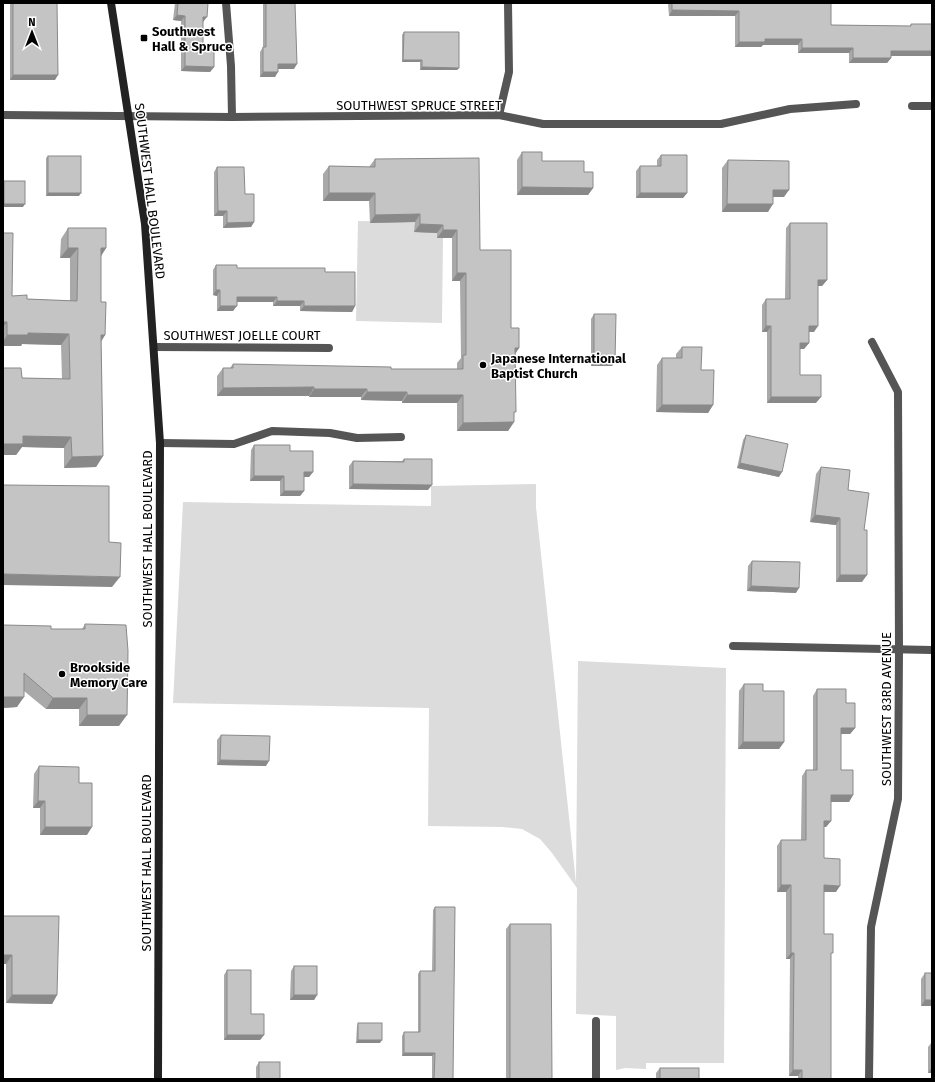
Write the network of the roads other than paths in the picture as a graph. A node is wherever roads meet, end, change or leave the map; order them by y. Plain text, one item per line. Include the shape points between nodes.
1 (111, 3) edge
2 (226, 3) edge
3 (508, 3) edge
4 (856, 104) dead end
5 (912, 106) dead end
6 (932, 106) edge
7 (3, 115) edge
8 (129, 115) junction
9 (499, 115) junction
10 (232, 117) junction
11 (872, 342) dead end
12 (154, 347) junction
13 (329, 348) dead end
14 (401, 437) dead end
15 (160, 443) junction
16 (733, 646) dead end
17 (899, 650) junction
18 (932, 650) edge
19 (596, 1021) dead end
20 (158, 1079) edge
21 (596, 1079) edge
22 (869, 1079) edge

1 - 8 main road, SOUTHWEST HALL BOULEVARD
2 - 10 street via 232,66
3 - 9 street via 508,72
4 - 9 street, SOUTHWEST SPRUCE STREET via 790,109 721,124 543,124
5 - 6 street
7 - 8 street, SOUTHWEST SPRUCE STREET
8 - 10 street, SOUTHWEST SPRUCE STREET
8 - 12 main road, SOUTHWEST HALL BOULEVARD via 145,224
9 - 10 street, SOUTHWEST SPRUCE STREET
11 - 17 street, SOUTHWEST 83RD AVENUE via 898,392
12 - 13 street, SOUTHWEST JOELLE COURT
12 - 15 main road, SOUTHWEST HALL BOULEVARD
14 - 15 street via 357,438 330,433 272,431 234,444
15 - 20 main road, SOUTHWEST HALL BOULEVARD
16 - 17 street
17 - 18 street
17 - 22 street, SOUTHWEST 83RD AVENUE via 898,799 871,927
19 - 21 street

